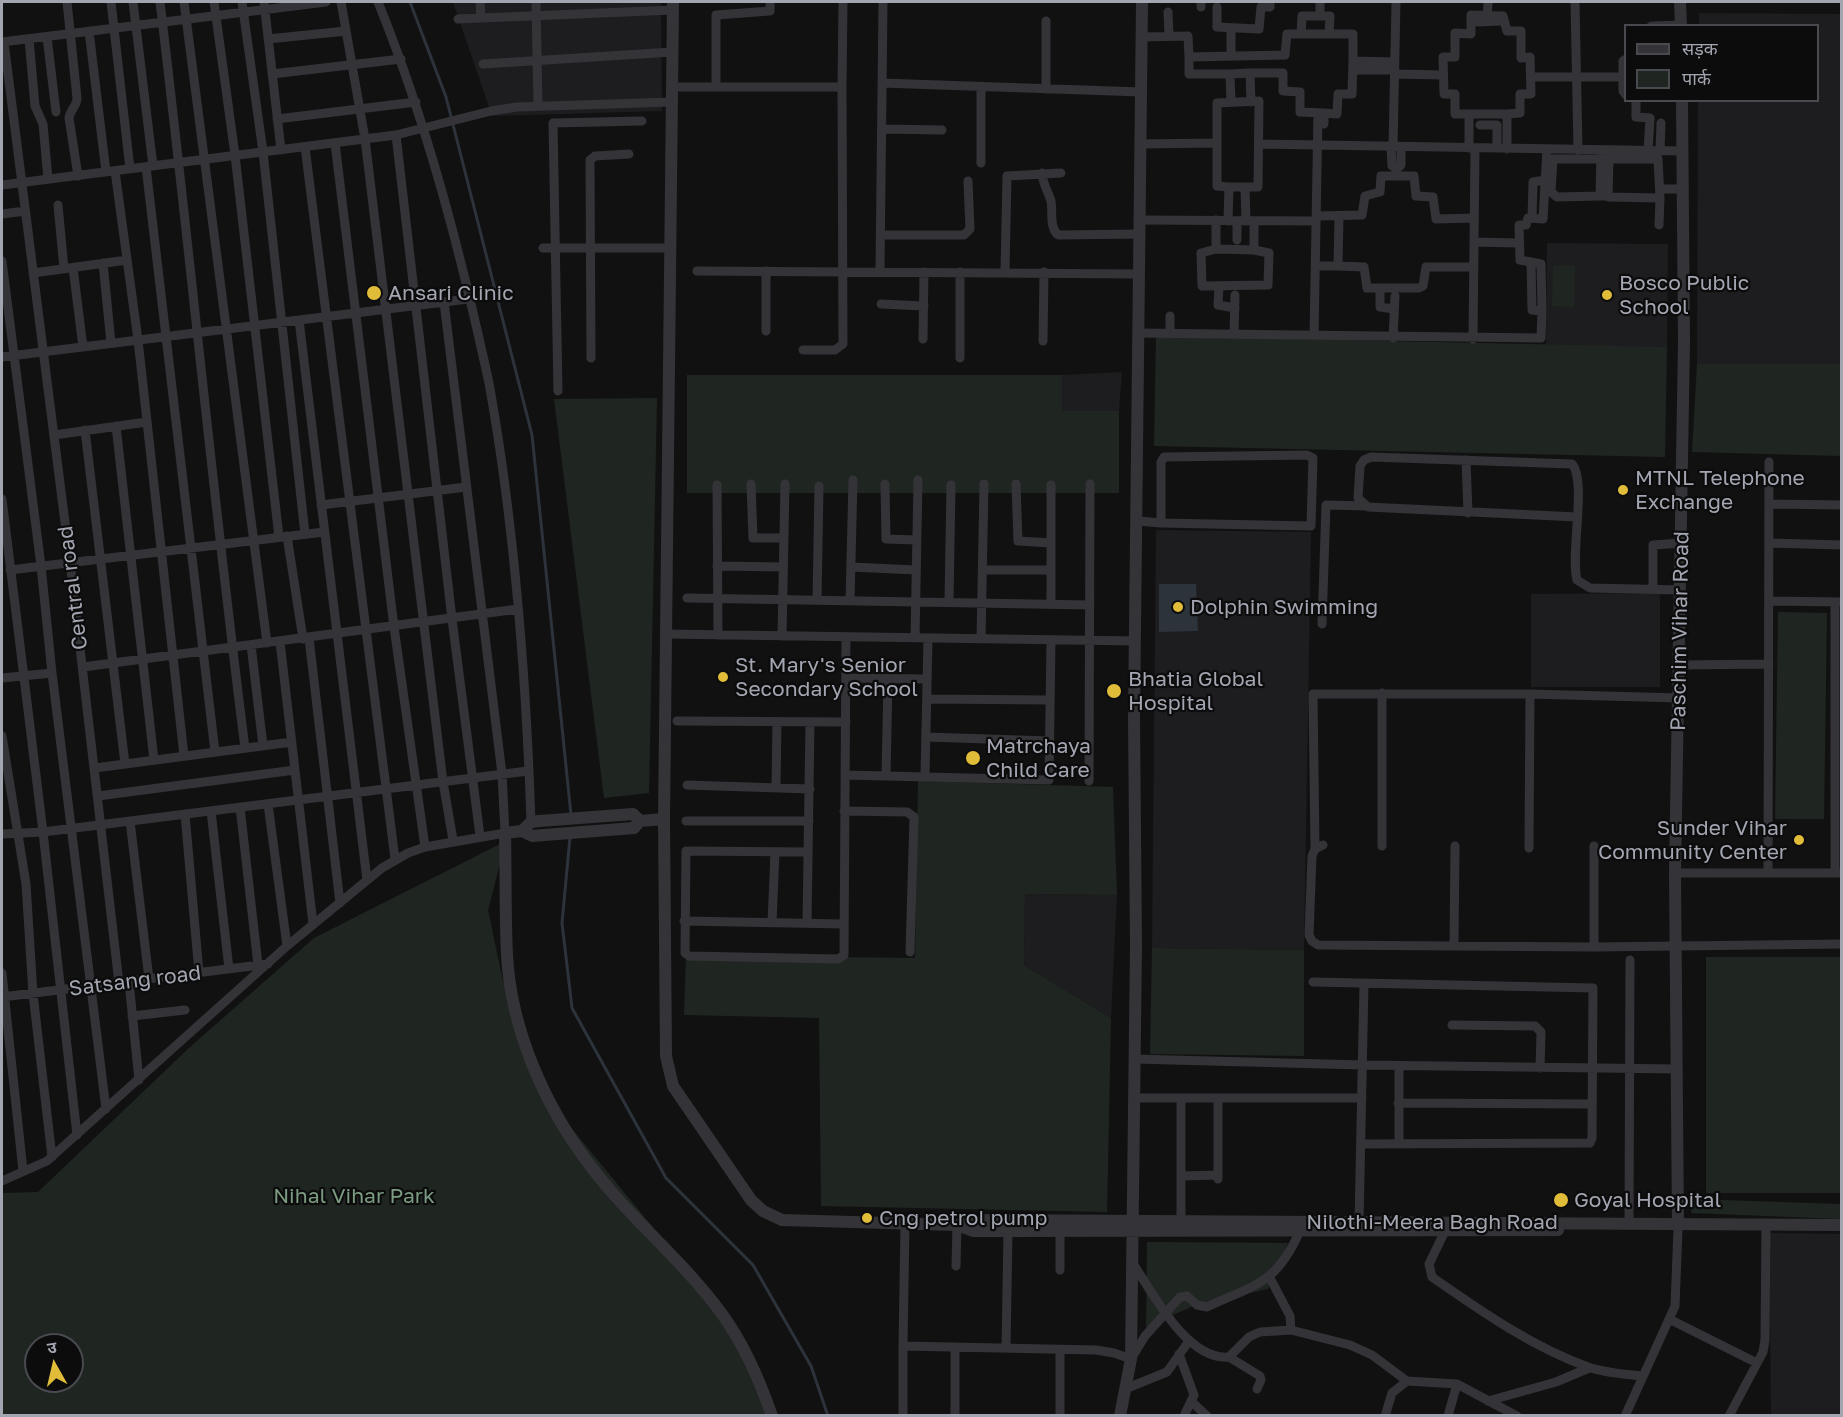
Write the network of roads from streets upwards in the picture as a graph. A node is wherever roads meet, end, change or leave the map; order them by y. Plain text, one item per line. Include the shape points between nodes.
1 (66, 2) edge
2 (111, 2) edge
3 (133, 2) edge
4 (160, 2) edge
5 (184, 2) edge
6 (214, 2) edge
7 (326, 2) edge
8 (341, 2) edge
9 (378, 2) edge
10 (480, 2) edge
11 (536, 2) edge
12 (770, 2) edge
13 (843, 2) edge
14 (883, 2) edge
15 (1142, 2) edge
16 (1270, 2) edge
17 (1320, 2) edge
18 (1396, 2) edge
19 (1488, 2) edge
20 (1575, 2) edge
21 (1680, 2) edge
22 (264, 5) edge
23 (242, 6) edge
24 (673, 6) edge
25 (1217, 7) dead end
26 (1168, 12) dead end
27 (216, 15) junction
28 (537, 15) junction
29 (1320, 16) junction
30 (481, 18) junction
31 (186, 19) junction
32 (458, 19) dead end
33 (1484, 19) junction
34 (1046, 21) dead end
35 (1500, 21) dead end
36 (162, 22) junction
37 (1681, 24) edge
38 (136, 26) junction
39 (114, 28) junction
40 (1232, 28) junction
41 (89, 31) junction
42 (346, 31) junction
43 (70, 34) junction
44 (1301, 34) junction
45 (1329, 34) junction
46 (1169, 36) junction
47 (46, 37) junction
48 (1142, 37) junction
49 (29, 39) junction
50 (268, 39) junction
51 (3, 42) edge
52 (672, 52) junction
53 (1231, 56) junction
54 (1189, 57) junction
55 (401, 59) junction
56 (536, 60) junction
57 (1624, 60) edge
58 (483, 63) dead end
59 (352, 65) junction
60 (1353, 65) junction
61 (1395, 69) junction
62 (1250, 73) junction
63 (272, 74) junction
64 (1230, 74) junction
65 (1443, 75) junction
66 (1530, 77) junction
67 (1576, 77) junction
68 (1623, 77) junction
69 (882, 83) junction
70 (1624, 83) edge
71 (716, 86) junction
72 (672, 87) junction
73 (842, 87) junction
74 (981, 87) junction
75 (1046, 89) junction
76 (1141, 92) junction
77 (416, 102) junction
78 (672, 102) junction
79 (1231, 102) junction
80 (1251, 102) junction
81 (1636, 102) edge
82 (1682, 102) edge
83 (538, 106) junction
84 (553, 106) junction
85 (360, 109) junction
86 (57, 112) dead end
87 (1321, 113) junction
88 (1469, 114) junction
89 (1508, 114) junction
90 (277, 119) junction
91 (642, 121) dead end
92 (554, 123) junction
93 (1661, 123) dead end
94 (1480, 125) dead end
95 (424, 128) junction
96 (882, 129) junction
97 (942, 130) dead end
98 (396, 135) junction
99 (365, 139) junction
100 (335, 143) junction
101 (1216, 143) junction
102 (1140, 144) junction
103 (1259, 144) junction
104 (1320, 145) junction
105 (305, 147) junction
106 (1395, 147) junction
107 (1472, 148) junction
108 (1502, 148) junction
109 (1547, 149) junction
110 (281, 150) junction
111 (1578, 150) junction
112 (1648, 151) junction
113 (1660, 151) junction
114 (263, 152) junction
115 (1683, 152) junction
116 (629, 154) dead end
117 (235, 155) junction
118 (1605, 156) junction
119 (205, 160) junction
120 (981, 163) dead end
121 (178, 164) junction
122 (149, 167) junction
123 (130, 169) junction
124 (111, 172) junction
125 (1396, 172) junction
126 (1042, 173) junction
127 (1061, 173) dead end
128 (78, 176) junction
129 (48, 179) junction
130 (968, 181) dead end
131 (21, 182) junction
132 (2, 185) edge
133 (1228, 187) junction
134 (1245, 187) junction
135 (1684, 189) junction
136 (1660, 194) junction
137 (1604, 196) junction
138 (58, 205) dead end
139 (25, 211) junction
140 (2, 214) edge
141 (1338, 216) junction
142 (1316, 218) junction
143 (1474, 218) junction
144 (1139, 220) junction
145 (1216, 220) junction
146 (1241, 221) junction
147 (1659, 225) dead end
148 (881, 234) junction
149 (1139, 234) junction
150 (1237, 240) dead end
151 (1474, 242) junction
152 (1517, 243) junction
153 (543, 248) dead end
154 (557, 248) junction
155 (591, 248) junction
156 (670, 248) junction
157 (1216, 249) junction
158 (1254, 250) junction
159 (127, 260) junction
160 (2, 261) edge
161 (103, 263) junction
162 (1316, 266) junction
163 (1338, 266) junction
164 (1474, 267) junction
165 (69, 269) junction
166 (697, 271) dead end
167 (766, 271) junction
168 (844, 271) junction
169 (880, 272) junction
170 (924, 272) junction
171 (960, 272) junction
172 (1005, 272) junction
173 (1044, 272) junction
174 (33, 273) junction
175 (1139, 274) junction
176 (1219, 286) junction
177 (1380, 288) junction
178 (1235, 295) dead end
179 (1395, 296) dead end
180 (468, 299) junction
181 (444, 302) junction
182 (881, 304) dead end
183 (415, 306) junction
184 (924, 306) junction
185 (1235, 308) junction
186 (386, 309) junction
187 (1394, 309) junction
188 (356, 313) junction
189 (1170, 316) dead end
190 (328, 317) junction
191 (299, 320) junction
192 (281, 322) junction
193 (253, 326) junction
194 (225, 329) junction
195 (766, 331) dead end
196 (196, 333) junction
197 (1138, 333) junction
198 (1170, 334) junction
199 (1234, 335) junction
200 (1314, 336) junction
201 (166, 337) junction
202 (1394, 338) junction
203 (923, 339) dead end
204 (1473, 339) junction
205 (138, 340) junction
206 (1043, 341) dead end
207 (111, 344) junction
208 (83, 347) junction
209 (803, 350) dead end
210 (44, 352) junction
211 (14, 356) junction
212 (2, 357) edge
213 (591, 357) dead end
214 (960, 358) dead end
215 (558, 391) dead end
216 (147, 422) junction
217 (116, 426) junction
218 (85, 430) junction
219 (54, 435) junction
220 (1466, 460) junction
221 (1769, 462) dead end
222 (853, 480) dead end
223 (918, 480) dead end
224 (752, 484) dead end
225 (785, 484) dead end
226 (885, 484) dead end
227 (984, 484) dead end
228 (1017, 484) dead end
229 (1090, 484) dead end
230 (717, 485) dead end
231 (951, 485) dead end
232 (1051, 485) dead end
233 (819, 486) dead end
234 (466, 487) junction
235 (436, 491) junction
236 (409, 495) junction
237 (2, 499) edge
238 (379, 499) junction
239 (350, 502) junction
240 (1770, 504) junction
241 (1842, 505) edge
242 (321, 506) junction
243 (1365, 506) junction
244 (1468, 513) junction
245 (1577, 517) junction
246 (1138, 521) junction
247 (1161, 523) junction
248 (324, 532) junction
249 (305, 534) junction
250 (283, 536) junction
251 (784, 538) junction
252 (253, 540) junction
253 (917, 540) junction
254 (1051, 543) junction
255 (1682, 543) junction
256 (1769, 543) junction
257 (219, 544) junction
258 (1842, 545) edge
259 (191, 547) junction
260 (160, 551) junction
261 (131, 554) junction
262 (101, 558) junction
263 (70, 562) junction
264 (41, 566) junction
265 (717, 566) junction
266 (783, 567) junction
267 (851, 567) junction
268 (10, 570) junction
269 (916, 570) junction
270 (983, 570) junction
271 (1051, 570) junction
272 (1653, 590) junction
273 (1681, 590) junction
274 (687, 598) dead end
275 (717, 598) junction
276 (783, 600) junction
277 (817, 600) junction
278 (850, 601) junction
279 (1769, 601) junction
280 (916, 602) junction
281 (949, 602) junction
282 (1838, 602) edge
283 (982, 603) junction
284 (1051, 604) junction
285 (1090, 605) junction
286 (518, 609) junction
287 (482, 615) junction
288 (452, 619) junction
289 (423, 622) junction
290 (1322, 624) dead end
291 (394, 627) junction
292 (365, 631) junction
293 (337, 634) junction
294 (666, 634) junction
295 (718, 635) junction
296 (782, 636) junction
297 (846, 637) junction
298 (306, 638) junction
299 (915, 638) junction
300 (928, 638) junction
301 (981, 639) junction
302 (1051, 640) junction
303 (1090, 640) junction
304 (1136, 641) junction
305 (280, 642) junction
306 (267, 643) junction
307 (251, 645) junction
308 (232, 648) junction
309 (202, 652) junction
310 (174, 655) junction
311 (142, 660) junction
312 (113, 663) junction
313 (1769, 664) junction
314 (1680, 665) junction
315 (83, 667) junction
316 (52, 673) junction
317 (23, 676) junction
318 (2, 678) edge
319 (846, 678) junction
320 (888, 679) junction
321 (927, 679) junction
322 (1382, 693) junction
323 (1530, 694) junction
324 (1680, 698) junction
325 (927, 699) junction
326 (1050, 700) junction
327 (677, 722) dead end
328 (777, 722) junction
329 (810, 722) junction
330 (846, 722) junction
331 (2, 736) edge
332 (926, 737) junction
333 (1049, 741) junction
334 (292, 742) junction
335 (263, 746) junction
336 (245, 748) junction
337 (215, 752) junction
338 (184, 756) junction
339 (154, 760) junction
340 (125, 764) junction
341 (95, 768) junction
342 (295, 770) junction
343 (528, 771) junction
344 (502, 774) junction
345 (845, 775) junction
346 (886, 776) junction
347 (925, 776) junction
348 (473, 778) junction
349 (1089, 781) dead end
350 (443, 782) junction
351 (415, 785) junction
352 (687, 785) dead end
353 (776, 788) junction
354 (386, 789) junction
355 (810, 789) junction
356 (356, 793) junction
357 (98, 796) junction
358 (327, 796) junction
359 (298, 800) junction
360 (268, 804) junction
361 (240, 807) junction
362 (211, 811) junction
363 (844, 812) junction
364 (185, 814) junction
365 (664, 819) junction
366 (130, 821) junction
367 (640, 821) junction
368 (686, 821) dead end
369 (809, 821) junction
370 (102, 825) junction
371 (531, 825) junction
372 (72, 828) junction
373 (19, 832) junction
374 (44, 832) junction
375 (505, 833) junction
376 (2, 834) edge
377 (480, 836) junction
378 (453, 840) junction
379 (1382, 846) dead end
380 (1455, 846) dead end
381 (1594, 846) dead end
382 (425, 847) junction
383 (1529, 848) dead end
384 (775, 852) junction
385 (808, 852) junction
386 (395, 859) junction
387 (1675, 873) junction
388 (1768, 873) junction
389 (1838, 873) edge
390 (368, 880) junction
391 (340, 903) junction
392 (684, 921) junction
393 (772, 923) junction
394 (807, 923) junction
395 (313, 924) junction
396 (843, 924) junction
397 (1842, 944) edge
398 (1454, 945) junction
399 (1676, 945) junction
400 (287, 946) junction
401 (1594, 946) junction
402 (910, 952) dead end
403 (1630, 960) dead end
404 (268, 964) junction
405 (258, 966) junction
406 (229, 969) junction
407 (199, 973) junction
408 (2, 974) edge
409 (149, 979) junction
410 (124, 982) junction
411 (1313, 982) dead end
412 (1364, 984) junction
413 (92, 986) junction
414 (62, 990) junction
415 (33, 994) junction
416 (3, 997) edge
417 (185, 1010) dead end
418 (132, 1016) junction
419 (1452, 1024) dead end
420 (1134, 1059) junction
421 (1363, 1065) junction
422 (1399, 1066) junction
423 (1540, 1068) junction
424 (1592, 1069) junction
425 (1629, 1069) junction
426 (1677, 1069) junction
427 (139, 1080) junction
428 (1134, 1098) junction
429 (1180, 1098) junction
430 (1218, 1098) junction
431 (1362, 1098) junction
432 (1398, 1102) junction
433 (1592, 1104) junction
434 (106, 1109) junction
435 (77, 1135) junction
436 (1361, 1144) junction
437 (1399, 1144) junction
438 (52, 1157) junction
439 (23, 1172) junction
440 (1181, 1176) junction
441 (2, 1181) edge
442 (1181, 1222) junction
443 (1359, 1222) junction
444 (1629, 1222) junction
445 (905, 1223) junction
446 (957, 1225) junction
447 (1842, 1225) edge
448 (1678, 1226) junction
449 (1131, 1227) junction
450 (1445, 1227) junction
451 (1766, 1227) junction
452 (1059, 1231) junction
453 (1842, 1231) edge
454 (1008, 1232) junction
455 (1299, 1233) junction
456 (1132, 1262) junction
457 (956, 1266) dead end
458 (1060, 1270) dead end
459 (1270, 1278) junction
460 (1166, 1312) junction
461 (1671, 1320) junction
462 (1292, 1330) junction
463 (1189, 1341) junction
464 (903, 1346) junction
465 (955, 1347) junction
466 (1006, 1348) junction
467 (1060, 1350) junction
468 (1179, 1354) junction
469 (1229, 1357) junction
470 (1131, 1359) junction
471 (1757, 1363) junction
472 (1589, 1368) junction
473 (1642, 1376) junction
474 (1407, 1381) junction
475 (1457, 1384) junction
476 (1125, 1389) junction
477 (1257, 1389) dead end
478 (1488, 1401) junction
479 (1192, 1402) junction
480 (772, 1416) edge
481 (903, 1416) edge
482 (955, 1416) edge
483 (1060, 1416) edge
484 (1120, 1416) edge
485 (1184, 1416) edge
486 (1207, 1416) edge
487 (1385, 1416) edge
488 (1448, 1416) edge
489 (1517, 1416) edge
490 (1625, 1416) edge
491 (1729, 1416) edge

1 - 43 street
2 - 39 street
3 - 38 street
4 - 36 street
5 - 31 street
6 - 27 street
7 - 22 street
8 - 42 street
9 - 55 street
10 - 30 street
11 - 28 street
12 - 71 street via 770,11 716,15
13 - 73 street
14 - 69 street
15 - 48 street
16 - 40 street via 1270,7 1261,7 1258,29
17 - 29 street
18 - 61 street
19 - 33 street
20 - 67 street
21 - 37 street
22 - 23 street
22 - 50 street
23 - 27 street
23 - 114 street
24 - 28 street
24 - 52 street
25 - 40 street via 1217,27
26 - 46 street
27 - 31 street
27 - 117 street
28 - 30 street
28 - 56 street
29 - 44 street via 1302,16
29 - 45 street via 1330,16
30 - 32 street
31 - 36 street
31 - 119 street
33 - 35 street
33 - 65 street via 1471,15 1471,34 1455,33 1455,57 1443,57
33 - 66 street via 1503,16 1507,31 1521,31 1521,58 1530,57
34 - 75 street
36 - 38 street
36 - 121 street
38 - 39 street
38 - 122 street
39 - 41 street
39 - 123 street
40 - 53 street
41 - 43 street
41 - 124 street
42 - 50 street
42 - 59 street
43 - 47 street
43 - 128 street via 77,105 69,118
44 - 45 street
44 - 53 street via 1287,34 1285,55
45 - 60 street via 1353,34
46 - 48 street
46 - 54 street via 1188,36
47 - 49 street
47 - 86 street
48 - 76 street
49 - 51 street
49 - 129 street via 35,106 43,124
50 - 63 street
51 - 131 street, Central road
52 - 56 street
52 - 72 street
53 - 54 street
54 - 64 street via 1189,74
55 - 59 street
55 - 77 street
56 - 58 street
56 - 83 street
57 - 68 street
59 - 63 street
59 - 85 street
60 - 61 street
60 - 87 street via 1352,94 1338,94 1337,114
61 - 65 street
61 - 106 street
62 - 64 street
62 - 80 street
62 - 87 street via 1283,73 1283,91 1300,92 1300,112
63 - 90 street
64 - 79 street
65 - 88 street via 1444,94 1455,94 1455,114
66 - 67 street
66 - 89 street via 1531,94 1520,94 1520,113
67 - 68 street
67 - 111 street
68 - 70 street
69 - 74 street
69 - 96 street
71 - 72 street
71 - 73 street
72 - 78 street
73 - 168 street
74 - 75 street
74 - 120 street
75 - 76 street
76 - 102 street
77 - 85 street
77 - 95 street
78 - 84 street
78 - 156 street
79 - 80 street
79 - 101 street via 1216,102
80 - 103 street via 1259,101
81 - 112 street via 1636,117 1650,118
82 - 115 street, Paschim Vihar Road
83 - 84 street
83 - 95 street via 491,111
84 - 92 street
85 - 90 street
85 - 99 street
87 - 104 street
88 - 89 street
88 - 107 street
89 - 108 street
90 - 110 street
91 - 92 street
92 - 154 street
93 - 113 street
94 - 108 street via 1497,125
95 - 98 street
95 - 180 street
96 - 97 street
96 - 148 street
98 - 99 street
98 - 183 street
99 - 100 street
99 - 186 street
100 - 105 street
100 - 188 street
101 - 102 street
101 - 133 street via 1217,186
102 - 144 street
103 - 104 street
103 - 134 street via 1258,187
104 - 106 street
104 - 142 street
105 - 110 street
105 - 190 street
106 - 107 street
106 - 125 street via 1392,166
107 - 108 street
107 - 143 street
108 - 109 street
109 - 111 street
109 - 152 street via 1543,219 1528,218 1526,225 1519,225
110 - 114 street
111 - 118 street
112 - 113 street
112 - 118 street
113 - 115 street
114 - 117 street
114 - 192 street
115 - 135 street, Paschim Vihar Road
116 - 155 street via 595,156 590,160
117 - 119 street
117 - 193 street
118 - 136 street via 1658,159
118 - 137 street
118 - 137 street via 1553,159 1551,192 1560,197
119 - 121 street
119 - 194 street
121 - 122 street
121 - 196 street
122 - 123 street
122 - 201 street
123 - 124 street
124 - 128 street
124 - 159 street
125 - 141 street via 1381,176 1379,194 1364,197 1364,214
125 - 143 street via 1414,176 1415,195 1433,197 1436,219
126 - 127 street
126 - 149 street via 1053,228 1058,235
126 - 172 street via 1010,174 1006,179
128 - 129 street
129 - 131 street
130 - 148 street via 968,233
131 - 132 street
131 - 139 street, Central road
133 - 134 street
133 - 146 street
134 - 146 street
135 - 136 street
135 - 255 street, Paschim Vihar Road
136 - 137 street
136 - 147 street
138 - 165 street
139 - 140 street
139 - 174 street, Central road
141 - 142 street
141 - 163 street
142 - 146 street
142 - 162 street
143 - 151 street
144 - 145 street
144 - 149 street
145 - 146 street
145 - 157 street
146 - 150 street
146 - 158 street
148 - 169 street
149 - 175 street
151 - 152 street
151 - 164 street
152 - 204 street via 1520,260 1531,262 1532,310 1542,311 1541,338
153 - 154 street
154 - 155 street
154 - 215 street
155 - 156 street
155 - 213 street
156 - 294 street
157 - 158 street
157 - 176 street via 1202,251 1201,283
158 - 176 street via 1269,252 1268,285
159 - 161 street
159 - 205 street
160 - 211 street
161 - 165 street
161 - 207 street
162 - 163 street
162 - 200 street
163 - 177 street via 1364,267 1367,288
164 - 177 street via 1428,266 1421,287
164 - 204 street
165 - 174 street
165 - 208 street
166 - 167 street
167 - 168 street
167 - 195 street
168 - 169 street
168 - 209 street via 843,344 835,350
169 - 170 street
170 - 171 street
170 - 184 street
171 - 172 street
171 - 214 street
172 - 173 street
173 - 175 street
173 - 206 street
174 - 210 street, Central road
175 - 197 street
176 - 185 street via 1218,305
177 - 187 street via 1380,308
178 - 185 street
179 - 187 street
180 - 181 street
180 - 286 street via 481,344 496,426
181 - 183 street
181 - 234 street
182 - 184 street
183 - 186 street
183 - 235 street
184 - 203 street
185 - 199 street
186 - 188 street
186 - 236 street
187 - 202 street
188 - 190 street
188 - 238 street
189 - 198 street
190 - 191 street
190 - 239 street
191 - 192 street
191 - 242 street
192 - 193 street
192 - 249 street
193 - 194 street
193 - 250 street
194 - 196 street
194 - 252 street
196 - 201 street
196 - 257 street
197 - 198 street
197 - 246 street
198 - 199 street
199 - 200 street
200 - 202 street
201 - 205 street
201 - 259 street
202 - 204 street
205 - 207 street
205 - 216 street
207 - 208 street
208 - 210 street
210 - 211 street
210 - 219 street, Central road
211 - 212 street
211 - 264 street
216 - 217 street
216 - 260 street
217 - 218 street
217 - 261 street
218 - 219 street
218 - 262 street
219 - 263 street, Central road
220 - 243 street via 1366,458 1360,466 1358,494
220 - 244 street
220 - 245 street via 1572,464 1578,475
221 - 240 street
222 - 267 street
223 - 253 street
224 - 251 street via 753,538
225 - 251 street
226 - 253 street via 886,539
227 - 270 street
228 - 254 street via 1018,541
229 - 285 street
230 - 265 street
231 - 281 street
232 - 254 street
233 - 277 street
234 - 235 street
234 - 287 street
235 - 236 street
235 - 288 street
236 - 238 street
236 - 289 street
237 - 268 street
238 - 239 street
238 - 291 street
239 - 242 street
239 - 292 street
240 - 241 street
240 - 256 street
242 - 248 street
243 - 244 street
243 - 290 street via 1326,505
244 - 245 street
245 - 272 street via 1575,571 1582,586
246 - 247 street
246 - 304 street
247 - 247 street via 1311,526 1313,459 1164,456
248 - 249 street
248 - 293 street
249 - 250 street
250 - 252 street
250 - 298 street
251 - 266 street
252 - 257 street
252 - 306 street
253 - 269 street
254 - 271 street
255 - 272 street via 1653,545
255 - 273 street, Paschim Vihar Road
256 - 258 street
256 - 279 street
257 - 259 street
257 - 308 street
259 - 260 street
259 - 309 street
260 - 261 street
260 - 310 street
261 - 262 street
261 - 311 street
262 - 263 street
262 - 312 street
263 - 264 street
263 - 315 street, Central road
264 - 268 street
264 - 316 street
265 - 266 street
265 - 275 street
266 - 276 street
267 - 269 street
267 - 278 street
268 - 317 street
269 - 280 street
270 - 271 street
270 - 283 street
271 - 284 street
272 - 273 street
273 - 314 street, Paschim Vihar Road
274 - 275 street
275 - 276 street
275 - 295 street
276 - 277 street
276 - 296 street
277 - 278 street
278 - 280 street
279 - 282 street
279 - 313 street
280 - 281 street
280 - 299 street
281 - 283 street
282 - 389 street
283 - 284 street
283 - 301 street
284 - 285 street
285 - 303 street
286 - 287 street
286 - 343 street
287 - 288 street
287 - 344 street
288 - 289 street
288 - 348 street
289 - 291 street
289 - 350 street
291 - 292 street
291 - 351 street
292 - 293 street
292 - 354 street
293 - 298 street
293 - 356 street
294 - 295 street
294 - 365 street
295 - 296 street
296 - 297 street
297 - 299 street
297 - 319 street
298 - 305 street
298 - 358 street
299 - 300 street
300 - 301 street
300 - 321 street
301 - 302 street
302 - 303 street
302 - 326 street
303 - 304 street
303 - 349 street
304 - 420 street
305 - 306 street
305 - 334 street
306 - 307 street
307 - 308 street
307 - 335 street
308 - 309 street
308 - 336 street
309 - 310 street
309 - 337 street
310 - 311 street
310 - 338 street
311 - 312 street
311 - 339 street
312 - 315 street
312 - 340 street
313 - 314 street
313 - 388 street
314 - 324 street, Paschim Vihar Road
315 - 341 street, Central road
316 - 317 street
316 - 372 street
317 - 318 street
317 - 374 street
319 - 320 street
319 - 330 street
320 - 321 street
320 - 346 street
321 - 325 street
322 - 323 street
322 - 379 street
322 - 398 street via 1313,694 1319,847 1312,856 1312,941 1318,945
323 - 324 street
323 - 383 street
324 - 387 street, Paschim Vihar Road
325 - 326 street
325 - 332 street
326 - 333 street
327 - 328 street
328 - 329 street
328 - 353 street
329 - 330 street
329 - 355 street
330 - 345 street
331 - 373 street
332 - 333 street
332 - 347 street
333 - 347 street via 1049,780
334 - 335 street
334 - 342 street
335 - 336 street
336 - 337 street
337 - 338 street
338 - 339 street
339 - 340 street
340 - 341 street
341 - 357 street, Central road
342 - 357 street
342 - 359 street
343 - 344 street
343 - 371 street
344 - 348 street
344 - 375 street
345 - 346 street
345 - 363 street
346 - 347 street
348 - 350 street
348 - 377 street
350 - 351 street
350 - 378 street
351 - 354 street
351 - 382 street
352 - 353 street
353 - 355 street
354 - 356 street
354 - 386 street
355 - 369 street
356 - 358 street
356 - 390 street
357 - 370 street, Central road
358 - 359 street
358 - 391 street
359 - 360 street
359 - 395 street
360 - 361 street
360 - 400 street
361 - 362 street
361 - 405 street
362 - 364 street
362 - 406 street
363 - 396 street
363 - 402 street via 907,812 914,817
364 - 366 street
364 - 407 street
365 - 367 street
365 - 445 street via 666,1056 673,1086 751,1200 772,1218
366 - 370 street
366 - 409 street
367 - 371 street via 633,814
367 - 371 street via 634,828 532,836
368 - 369 street
369 - 385 street
370 - 372 street
370 - 410 street, Central road
371 - 375 street
372 - 374 street
372 - 413 street
373 - 374 street
373 - 376 street
373 - 415 street
374 - 414 street
375 - 377 street
375 - 480 street via 507,957 513,1002 545,1094 589,1165 723,1315
377 - 378 street
378 - 382 street
380 - 398 street
381 - 401 street
382 - 386 street
384 - 385 street
384 - 392 street via 686,851
384 - 393 street
385 - 394 street
386 - 390 street
387 - 388 street
387 - 399 street, Paschim Vihar Road
388 - 389 street
390 - 391 street
391 - 395 street
392 - 393 street
392 - 396 street via 684,949 689,956 838,959 844,955
393 - 394 street
394 - 396 street
395 - 400 street
397 - 399 street
398 - 401 street
399 - 401 street
399 - 426 street, Paschim Vihar Road
400 - 404 street
403 - 425 street
404 - 405 street, Satsang road
404 - 427 street
405 - 406 street, Satsang road
406 - 407 street, Satsang road
407 - 409 street, Satsang road
408 - 416 street
409 - 410 street, Satsang road
410 - 413 street, Satsang road
410 - 418 street, Central road
411 - 412 street
412 - 421 street
412 - 424 street via 1593,988
413 - 414 street, Satsang road
413 - 434 street
414 - 415 street, Satsang road
414 - 435 street
415 - 416 street, Satsang road
415 - 438 street
416 - 439 street
417 - 418 street
418 - 427 street, Central road
419 - 423 street via 1535,1026 1540,1032
420 - 421 street
420 - 428 street
421 - 422 street
421 - 431 street
422 - 423 street
422 - 432 street
423 - 424 street
424 - 425 street
424 - 433 street
425 - 426 street
425 - 444 street
426 - 448 street, Paschim Vihar Road
427 - 434 street
428 - 429 street
428 - 449 street
429 - 430 street
429 - 440 street
430 - 431 street
430 - 440 street via 1218,1177
431 - 436 street
432 - 433 street
432 - 437 street
433 - 437 street via 1592,1138 1586,1145
434 - 435 street
435 - 438 street
436 - 437 street
436 - 443 street
438 - 439 street
439 - 441 street
440 - 442 street
442 - 443 street, Nilothi-Meera Bagh Road
442 - 449 street, Nilothi-Meera Bagh Road
443 - 450 street, Nilothi-Meera Bagh Road
444 - 448 street, Nilothi-Meera Bagh Road
444 - 450 street, Nilothi-Meera Bagh Road
445 - 446 street
445 - 464 street
446 - 449 street via 975,1220
446 - 454 street via 974,1231
446 - 457 street
447 - 451 street, Nilothi-Meera Bagh Road
448 - 450 street, Nilothi-Meera Bagh Road
448 - 451 street, Nilothi-Meera Bagh Road
448 - 461 street via 1677,1286
449 - 452 street
449 - 455 street, Nilothi-Meera Bagh Road
449 - 456 street
450 - 455 street, Nilothi-Meera Bagh Road
450 - 472 street via 1429,1264 1432,1277 1515,1331
451 - 453 street, Nilothi-Meera Bagh Road
451 - 471 street via 1766,1340
452 - 454 street
452 - 458 street
454 - 466 street
455 - 459 street
456 - 460 street
456 - 470 street
459 - 460 street via 1207,1307 1184,1296
459 - 462 street via 1290,1316
460 - 463 street
460 - 470 street
461 - 471 street
461 - 473 street
462 - 469 street via 1260,1332 1249,1337
462 - 474 street via 1350,1345 1372,1355
463 - 468 street
463 - 469 street via 1213,1355
464 - 465 street
464 - 481 street
465 - 466 street
465 - 482 street
466 - 467 street
467 - 470 street via 1114,1353
467 - 483 street
468 - 476 street via 1167,1372
468 - 479 street via 1194,1395
469 - 477 street via 1260,1376
470 - 476 street
471 - 491 street
472 - 473 street
472 - 478 street via 1556,1382
473 - 490 street
474 - 475 street
474 - 487 street via 1392,1394
475 - 478 street
475 - 488 street
476 - 484 street
478 - 489 street
479 - 485 street
479 - 486 street

